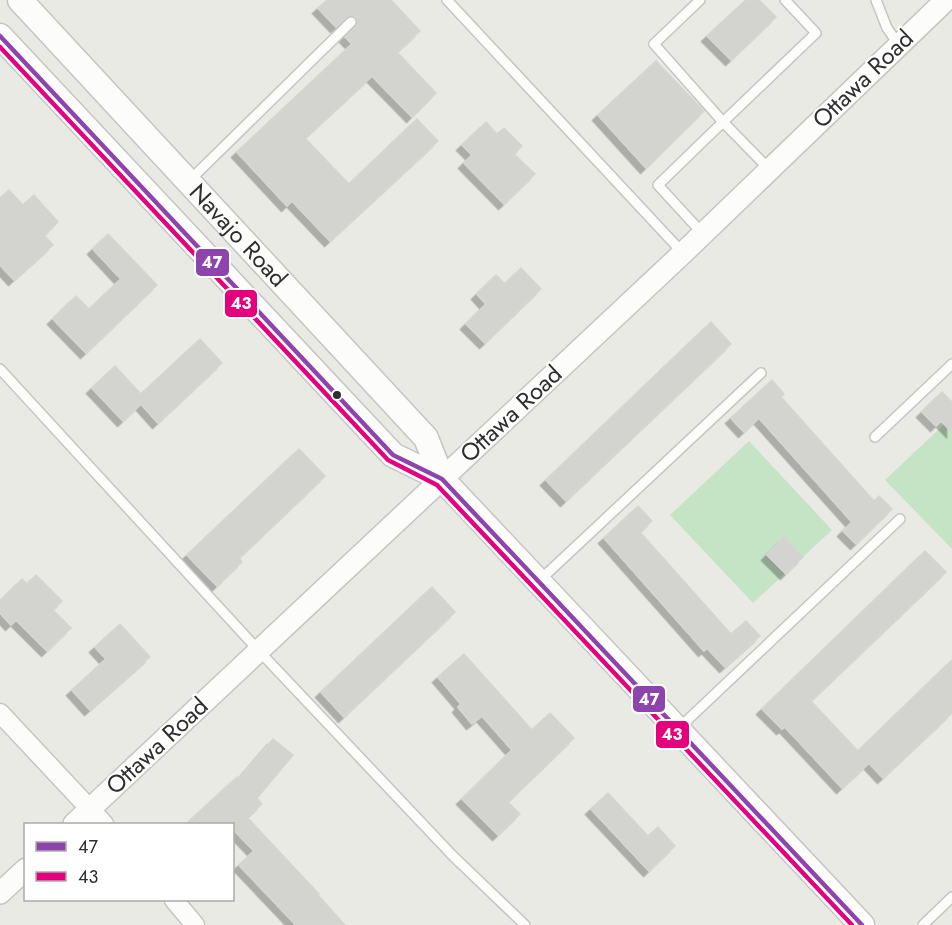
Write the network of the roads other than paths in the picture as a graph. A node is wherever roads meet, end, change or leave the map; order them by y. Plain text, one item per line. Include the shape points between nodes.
1 (20, 0) edge
2 (447, 0) edge
3 (700, 0) edge
4 (785, 0) edge
5 (876, 0) edge
6 (946, 0) edge
7 (351, 22) dead end
8 (0, 36) edge
9 (899, 45) junction
10 (723, 122) junction
11 (769, 169) junction
12 (189, 181) junction
13 (702, 233) junction
14 (683, 253) junction
15 (952, 364) edge
16 (0, 369) edge
17 (761, 373) dead end
18 (875, 437) dead end
19 (442, 479) junction
20 (900, 519) dead end
21 (538, 582) junction
22 (258, 651) junction
23 (0, 713) edge
24 (678, 729) junction
25 (90, 809) junction
26 (76, 823) edge
27 (103, 823) edge
28 (24, 871) edge
29 (0, 893) edge
30 (952, 897) edge
31 (175, 901) edge
32 (195, 925) edge
33 (525, 925) edge
34 (862, 925) edge
35 (923, 925) edge

1 - 12 main road, Navajo Road
2 - 14 lane
3 - 10 lane via 654,44
4 - 10 lane via 816,33
5 - 9 lane
6 - 9 street, Ottawa Road
7 - 12 lane
8 - 19 main road, Navajo Road via 393,455
9 - 11 street, Ottawa Road
10 - 11 lane
10 - 13 lane via 658,185
11 - 13 street, Ottawa Road
12 - 19 main road, Navajo Road via 426,438
13 - 14 street, Ottawa Road
14 - 19 street, Ottawa Road
15 - 18 lane
16 - 22 lane
17 - 21 lane
19 - 21 main road, Navajo Road
19 - 22 street, Ottawa Road
20 - 24 lane
21 - 24 main road, Navajo Road
22 - 25 street, Ottawa Road
22 - 33 lane via 453,856
23 - 25 street
24 - 34 main road, Navajo Road
25 - 26 street, Ottawa Road
25 - 27 street
28 - 29 street
30 - 35 lane
31 - 32 street

